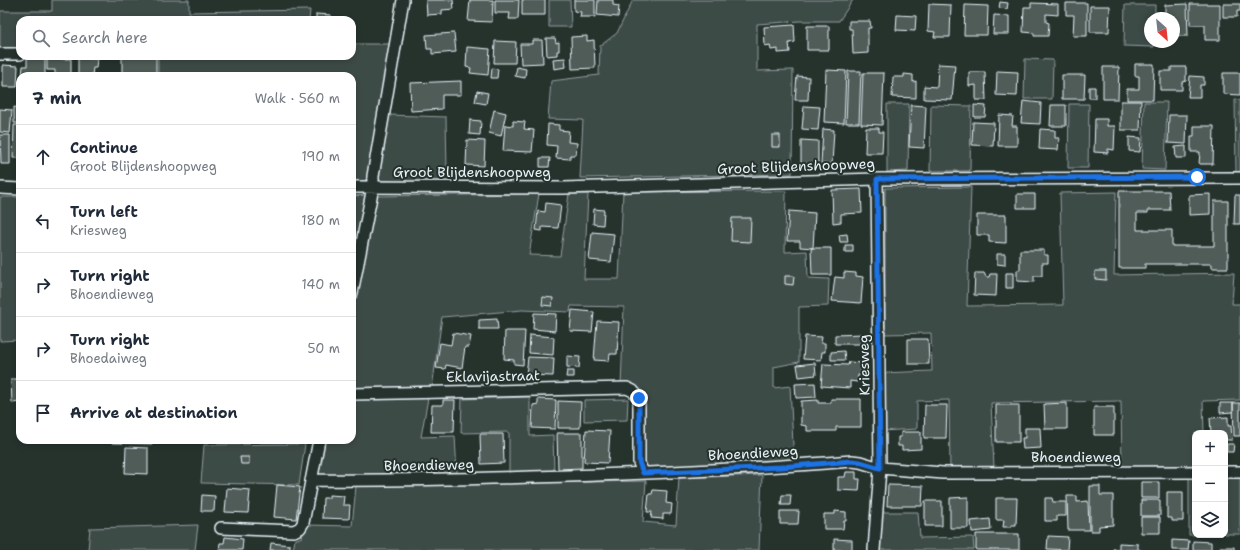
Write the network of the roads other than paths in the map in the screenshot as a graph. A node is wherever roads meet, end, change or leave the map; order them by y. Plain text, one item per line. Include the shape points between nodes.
1 (403, 0) edge
2 (0, 54) edge
3 (16, 54) edge
4 (1240, 178) edge
5 (877, 179) junction
6 (356, 187) edge
7 (373, 187) junction
8 (0, 188) edge
9 (16, 189) edge
10 (356, 273) edge
11 (356, 394) edge
12 (318, 444) edge
13 (880, 468) junction
14 (1192, 472) edge
15 (1228, 472) edge
16 (1240, 472) edge
17 (643, 473) junction
18 (311, 480) junction
19 (221, 528) dead end
20 (874, 550) edge

1 - 7 street
2 - 3 street
4 - 5 street, Groot Blijdenshoopweg
5 - 7 street, Groot Blijdenshoopweg via 563,188
5 - 13 street, Kriesweg
6 - 7 street, Groot Blijdenshoopweg
7 - 10 street
8 - 9 street
11 - 17 street, Eklavijastraat via 627,388 639,398 639,462
12 - 18 street
13 - 14 street, Bhoendieweg via 943,473
13 - 17 street, Bhoendieweg via 852,461
13 - 20 street, Kriesweg
15 - 16 street
17 - 18 street, Bhoendieweg via 399,481
18 - 19 street via 300,528 294,531

